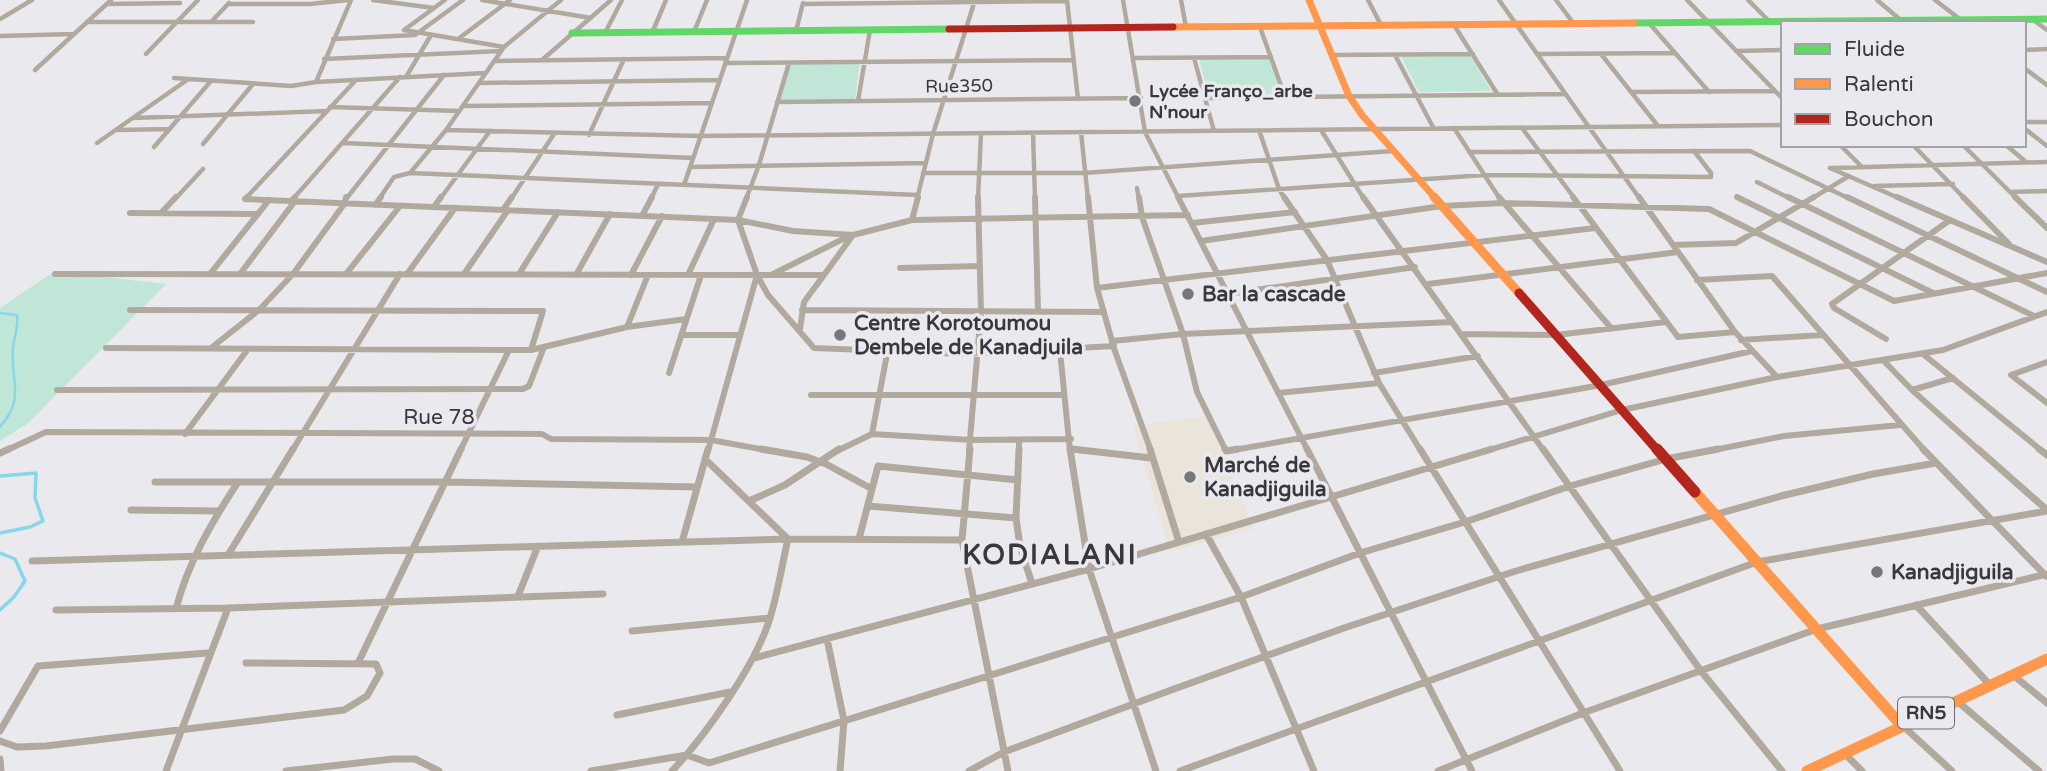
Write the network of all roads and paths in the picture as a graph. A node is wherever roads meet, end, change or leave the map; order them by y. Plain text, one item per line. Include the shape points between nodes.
1 (32, 0) edge
2 (198, 0) edge
3 (349, 0) edge
4 (373, 0) edge
5 (445, 0) edge
6 (463, 0) edge
7 (482, 0) edge
8 (561, 0) edge
9 (611, 0) edge
10 (622, 0) edge
11 (666, 0) edge
12 (707, 0) edge
13 (747, 0) edge
14 (1123, 0) edge
15 (1181, 0) edge
16 (1309, 0) edge
17 (1368, 0) edge
18 (1499, 0) edge
19 (1556, 0) edge
20 (1687, 0) edge
21 (1748, 0) edge
22 (1877, 0) edge
23 (1935, 0) edge
24 (930, 1) edge
25 (975, 1) edge
26 (1067, 1) edge
27 (109, 2) edge
28 (230, 2) edge
29 (508, 2) edge
30 (803, 2) edge
31 (873, 2) edge
32 (180, 3) dead end
33 (434, 8) junction
34 (548, 11) junction
35 (591, 18) junction
36 (0, 19) edge
37 (2032, 19) junction
38 (2047, 19) edge
39 (1961, 20) junction
40 (1902, 21) edge
41 (1932, 21) edge
42 (87, 22) junction
43 (177, 22) junction
44 (211, 22) junction
45 (253, 22) dead end
46 (1708, 22) junction
47 (1770, 22) junction
48 (1781, 22) edge
49 (1648, 23) junction
50 (1516, 24) junction
51 (1574, 24) junction
52 (1381, 25) junction
53 (1454, 25) junction
54 (1321, 26) junction
55 (1186, 27) junction
56 (1260, 27) junction
57 (1128, 28) junction
58 (1070, 29) junction
59 (870, 30) junction
60 (967, 30) junction
61 (2047, 30) edge
62 (796, 31) junction
63 (694, 32) junction
64 (736, 32) junction
65 (419, 33) junction
66 (572, 33) junction
67 (605, 33) junction
68 (652, 33) junction
69 (74, 34) junction
70 (431, 35) junction
71 (0, 36) edge
72 (333, 38) junction
73 (458, 39) junction
74 (503, 49) junction
75 (2047, 49) edge
76 (1781, 50) edge
77 (2026, 50) edge
78 (1736, 51) junction
79 (1675, 53) junction
80 (146, 54) dead end
81 (419, 54) junction
82 (1473, 54) junction
83 (1537, 54) junction
84 (1601, 54) junction
85 (1333, 55) junction
86 (1395, 55) junction
87 (1271, 57) junction
88 (1134, 58) junction
89 (1194, 58) junction
90 (324, 59) junction
91 (624, 59) junction
92 (542, 60) junction
93 (1073, 60) junction
94 (495, 61) junction
95 (726, 61) junction
96 (958, 61) junction
97 (864, 62) junction
98 (789, 63) junction
99 (2026, 69) edge
100 (35, 70) dead end
101 (485, 74) junction
102 (444, 75) junction
103 (403, 77) junction
104 (174, 78) dead end
105 (188, 79) junction
106 (356, 80) junction
107 (720, 80) junction
108 (211, 81) junction
109 (614, 81) junction
110 (316, 82) junction
111 (253, 83) junction
112 (479, 83) junction
113 (2047, 85) edge
114 (1775, 91) junction
115 (1631, 92) junction
116 (1709, 92) junction
117 (1498, 94) junction
118 (1566, 94) junction
119 (1416, 95) junction
120 (1349, 96) junction
121 (1205, 97) junction
122 (1285, 97) junction
123 (1781, 97) edge
124 (1141, 98) junction
125 (1078, 99) junction
126 (945, 100) junction
127 (858, 101) junction
128 (777, 102) junction
129 (712, 103) junction
130 (603, 104) junction
131 (373, 108) junction
132 (329, 109) junction
133 (461, 109) junction
134 (416, 110) junction
135 (227, 115) junction
136 (181, 116) junction
137 (133, 118) junction
138 (2047, 122) edge
139 (2026, 123) edge
140 (2026, 124) edge
141 (1781, 125) edge
142 (1658, 126) junction
143 (1589, 127) junction
144 (1454, 128) junction
145 (1522, 128) junction
146 (170, 129) junction
147 (1374, 129) junction
148 (1434, 129) junction
149 (116, 130) junction
150 (446, 130) junction
151 (1259, 130) junction
152 (1321, 130) junction
153 (490, 131) junction
154 (1213, 131) junction
155 (1081, 132) junction
156 (1145, 132) junction
157 (981, 133) junction
158 (1033, 133) junction
159 (554, 134) junction
160 (933, 134) junction
161 (589, 135) junction
162 (701, 136) junction
163 (767, 136) junction
164 (97, 143) dead end
165 (342, 143) junction
166 (203, 144) dead end
167 (387, 145) junction
168 (431, 146) junction
169 (2047, 146) edge
170 (154, 147) dead end
171 (1842, 147) edge
172 (1915, 147) edge
173 (1965, 147) edge
174 (2008, 147) edge
175 (477, 148) junction
176 (1538, 149) junction
177 (1605, 150) junction
178 (1694, 150) junction
179 (542, 151) junction
180 (1393, 151) junction
181 (1469, 152) junction
182 (1339, 155) junction
183 (694, 158) junction
184 (1269, 160) junction
185 (2026, 162) junction
186 (2047, 162) edge
187 (926, 163) junction
188 (1982, 164) junction
189 (759, 165) junction
190 (1934, 165) junction
191 (690, 167) junction
192 (1163, 167) junction
193 (1862, 167) junction
194 (203, 169) dead end
195 (410, 173) junction
196 (923, 173) junction
197 (977, 173) junction
198 (1034, 173) junction
199 (1084, 173) junction
200 (457, 175) junction
201 (1485, 175) junction
202 (1849, 176) junction
203 (1557, 177) junction
204 (524, 178) junction
205 (1418, 178) junction
206 (1626, 178) junction
207 (1757, 182) dead end
208 (658, 184) junction
209 (1354, 184) junction
210 (1953, 184) junction
211 (684, 185) junction
212 (1870, 186) junction
213 (1137, 187) dead end
214 (750, 188) junction
215 (1828, 188) junction
216 (1279, 189) junction
217 (2047, 191) edge
218 (2010, 192) junction
219 (918, 195) junction
220 (1178, 196) junction
221 (1737, 197) dead end
222 (269, 200) junction
223 (293, 201) junction
224 (345, 203) junction
225 (1503, 203) junction
226 (1802, 204) junction
227 (375, 205) junction
228 (1578, 205) junction
229 (400, 206) junction
230 (1442, 206) junction
231 (434, 207) junction
232 (1646, 207) junction
233 (455, 208) junction
234 (506, 210) junction
235 (558, 212) junction
236 (1295, 212) junction
237 (130, 213) dead end
238 (161, 214) junction
239 (258, 214) junction
240 (610, 214) junction
241 (1378, 214) junction
242 (1188, 215) junction
243 (642, 216) junction
244 (662, 216) junction
245 (1142, 217) junction
246 (1035, 218) junction
247 (1088, 218) junction
248 (1779, 218) junction
249 (714, 219) junction
250 (979, 219) junction
251 (738, 220) junction
252 (912, 220) junction
253 (1950, 220) junction
254 (1192, 223) junction
255 (2046, 225) edge
256 (1306, 228) junction
257 (1595, 228) junction
258 (1754, 232) junction
259 (853, 234) junction
260 (1529, 236) junction
261 (1929, 236) junction
262 (1201, 242) junction
263 (1474, 242) junction
264 (1673, 245) junction
265 (2013, 247) junction
266 (1402, 251) junction
267 (1678, 252) junction
268 (1905, 254) junction
269 (1619, 259) junction
270 (1328, 260) junction
271 (2047, 262) edge
272 (980, 266) junction
273 (1415, 267) junction
274 (1558, 267) junction
275 (900, 268) dead end
276 (1884, 269) junction
277 (1217, 273) junction
278 (2047, 273) edge
279 (55, 274) dead end
280 (210, 274) junction
281 (240, 274) junction
282 (293, 274) junction
283 (346, 274) junction
284 (404, 274) junction
285 (464, 274) junction
286 (519, 274) junction
287 (576, 275) junction
288 (631, 275) junction
289 (648, 275) junction
290 (688, 275) junction
291 (701, 275) junction
292 (757, 275) junction
293 (772, 275) junction
294 (824, 275) junction
295 (1503, 275) junction
296 (2017, 278) junction
297 (1164, 279) junction
298 (1335, 279) junction
299 (1698, 279) junction
300 (1428, 284) junction
301 (1861, 284) junction
302 (1973, 286) junction
303 (1097, 288) junction
304 (2047, 292) edge
305 (1935, 293) junction
306 (1228, 294) junction
307 (130, 310) dead end
308 (259, 310) junction
309 (802, 310) junction
310 (378, 311) junction
311 (981, 311) junction
312 (1038, 311) junction
313 (1104, 312) junction
314 (2047, 312) edge
315 (2034, 316) junction
316 (687, 319) junction
317 (1452, 322) junction
318 (1666, 322) junction
319 (627, 327) junction
320 (1356, 327) junction
321 (1611, 328) junction
322 (800, 331) junction
323 (1247, 332) junction
324 (1735, 332) junction
325 (1184, 334) junction
326 (1461, 334) junction
327 (681, 335) junction
328 (740, 335) junction
329 (1556, 335) junction
330 (1822, 335) junction
331 (1886, 339) dead end
332 (1741, 340) junction
333 (1113, 344) junction
334 (544, 347) junction
335 (106, 348) dead end
336 (211, 348) junction
337 (248, 349) junction
338 (354, 349) junction
339 (509, 350) junction
340 (531, 350) junction
341 (1060, 351) junction
342 (1752, 351) junction
343 (978, 353) junction
344 (887, 354) junction
345 (1923, 354) junction
346 (1478, 356) junction
347 (1883, 360) junction
348 (2047, 362) edge
349 (1848, 366) junction
350 (669, 373) dead end
351 (1374, 373) junction
352 (1777, 377) junction
353 (1953, 378) junction
354 (1378, 383) junction
355 (1601, 385) junction
356 (57, 390) dead end
357 (218, 390) junction
358 (329, 390) junction
359 (490, 390) junction
360 (1912, 390) junction
361 (1278, 393) junction
362 (880, 395) junction
363 (974, 395) junction
364 (1063, 395) junction
365 (811, 396) dead end
366 (1510, 401) junction
367 (2047, 404) edge
368 (1622, 410) junction
369 (1402, 420) junction
370 (1900, 425) junction
371 (186, 434) junction
372 (302, 434) junction
373 (468, 434) junction
374 (872, 434) junction
375 (1534, 436) junction
376 (1301, 438) junction
377 (1071, 439) junction
378 (710, 440) junction
379 (971, 440) junction
380 (1020, 440) junction
381 (1072, 449) junction
382 (0, 453) edge
383 (2047, 455) edge
384 (1151, 457) junction
385 (705, 459) junction
386 (1666, 459) junction
387 (819, 461) junction
388 (1936, 463) junction
389 (1431, 467) junction
390 (968, 475) junction
391 (1018, 480) junction
392 (155, 482) dead end
393 (238, 482) junction
394 (273, 482) junction
395 (446, 482) junction
396 (1570, 486) junction
397 (697, 487) junction
398 (872, 489) junction
399 (1331, 497) junction
400 (749, 501) junction
401 (867, 506) junction
402 (131, 510) dead end
403 (2047, 510) edge
404 (219, 511) junction
405 (965, 514) junction
406 (1715, 514) junction
407 (1016, 518) junction
408 (1990, 519) junction
409 (1465, 522) junction
410 (1206, 534) junction
411 (788, 539) junction
412 (859, 539) junction
413 (962, 540) junction
414 (682, 542) junction
415 (1179, 542) junction
416 (1610, 542) junction
417 (538, 546) junction
418 (413, 550) junction
419 (1360, 553) junction
420 (228, 555) junction
421 (195, 556) junction
422 (32, 561) dead end
423 (1758, 562) junction
424 (1089, 569) junction
425 (2046, 575) edge
426 (1499, 578) junction
427 (1032, 584) junction
428 (603, 594) dead end
429 (518, 596) junction
430 (1241, 597) junction
431 (974, 600) junction
432 (387, 601) junction
433 (1651, 601) junction
434 (1916, 605) junction
435 (228, 608) junction
436 (56, 610) dead end
437 (176, 610) junction
438 (1390, 613) junction
439 (770, 618) junction
440 (1817, 629) junction
441 (632, 631) dead end
442 (1111, 637) junction
443 (827, 639) junction
444 (1539, 641) junction
445 (208, 653) junction
446 (1266, 657) junction
447 (754, 658) junction
448 (2047, 659) edge
449 (246, 663) dead end
450 (358, 663) junction
451 (1701, 671) junction
452 (2012, 674) junction
453 (989, 675) junction
454 (1426, 682) junction
455 (1989, 684) junction
456 (730, 692) junction
457 (1955, 700) junction
458 (2047, 703) edge
459 (1133, 704) junction
460 (1583, 713) junction
461 (617, 715) dead end
462 (844, 721) junction
463 (1901, 725) junction
464 (1296, 728) junction
465 (184, 729) junction
466 (0, 731) edge
467 (0, 741) edge
468 (1004, 752) junction
469 (1842, 752) junction
470 (687, 755) junction
471 (0, 759) edge
472 (1466, 760) junction
473 (309, 770) edge
474 (1, 771) edge
475 (166, 771) edge
476 (286, 771) edge
477 (439, 771) edge
478 (591, 771) edge
479 (672, 771) edge
480 (840, 771) edge
481 (969, 771) edge
482 (1008, 771) edge
483 (1156, 771) edge
484 (1180, 771) edge
485 (1314, 771) edge
486 (1438, 771) edge
487 (1472, 771) edge
488 (1620, 771) edge
489 (1782, 771) edge
490 (1807, 771) edge
491 (1862, 771) edge
492 (1952, 771) edge
493 (2039, 771) edge

1 - 36 street
2 - 43 street
3 - 28 street
3 - 72 street
4 - 33 street
5 - 33 street
6 - 65 street
7 - 29 street
8 - 34 street
9 - 35 street
10 - 67 street
11 - 68 street
12 - 63 street
13 - 64 street
14 - 57 street
15 - 55 street
16 - 54 main road
17 - 52 street
18 - 50 street
19 - 51 street
20 - 46 street
21 - 47 street
22 - 40 street
23 - 39 street
24 - 25 street
24 - 31 street
25 - 26 street
25 - 60 street
26 - 58 street
27 - 32 street
27 - 42 street
28 - 44 street
29 - 34 street
29 - 73 street
30 - 31 street
30 - 62 street
33 - 65 street via 404,30
34 - 35 street
34 - 74 street
35 - 66 street
37 - 38 main road
37 - 39 main road
37 - 61 street
39 - 41 main road
42 - 43 street
42 - 69 street
43 - 44 street
43 - 80 street
44 - 45 street
46 - 47 main road
46 - 49 main road
46 - 78 street
47 - 48 main road
49 - 51 main road
49 - 79 street
50 - 51 main road
50 - 53 main road
50 - 83 street
52 - 53 main road
52 - 54 main road
53 - 82 street
54 - 56 main road
54 - 85 main road
55 - 56 main road
55 - 57 main road
56 - 87 street
57 - 58 main road
57 - 88 street
58 - 60 main road
58 - 93 street
59 - 60 main road
59 - 62 main road
59 - 97 street
60 - 96 street
62 - 64 main road
63 - 64 main road
63 - 68 main road
64 - 95 street
65 - 70 street
65 - 72 street
66 - 67 main road
66 - 92 street
67 - 68 main road
69 - 71 street
69 - 100 street
70 - 73 street
70 - 81 street
72 - 90 street
73 - 74 street
74 - 81 street
74 - 94 street
75 - 77 street
76 - 78 street
78 - 114 street
79 - 84 street
79 - 116 street
81 - 90 street
81 - 103 street
82 - 86 street
82 - 117 street
83 - 84 street
83 - 118 street
84 - 115 street
85 - 86 street
85 - 120 main road
86 - 119 street
87 - 89 street
87 - 122 street
88 - 89 street
88 - 124 street
89 - 121 street
90 - 110 street
91 - 92 street
91 - 95 street
91 - 109 street
92 - 94 street
93 - 96 street
93 - 125 street
94 - 101 street
95 - 98 street
95 - 107 street
96 - 97 street
96 - 126 street
97 - 98 street
97 - 127 street
98 - 128 street
99 - 113 street
101 - 102 street
101 - 112 street
102 - 103 street
102 - 134 street
103 - 106 street
103 - 131 street
104 - 105 street
105 - 108 street
105 - 137 street
106 - 110 street
106 - 132 street
107 - 109 street
107 - 129 street
108 - 111 street
108 - 136 street
109 - 112 street
109 - 130 street
110 - 111 street via 291,86
111 - 135 street
112 - 133 street
114 - 116 street
114 - 123 street
115 - 116 street
115 - 142 street
117 - 118 street
117 - 119 street
118 - 143 street
119 - 120 street
119 - 148 street
120 - 122 street
120 - 147 main road
121 - 122 street
121 - 154 street
124 - 125 street, Rue350
124 - 156 street
125 - 126 street, Rue350
126 - 127 street, Rue350
126 - 160 street
127 - 128 street, Rue350
128 - 163 street
129 - 130 street
129 - 162 street
130 - 133 street
130 - 161 street
131 - 132 street
131 - 134 street
131 - 165 street
132 - 135 street
132 - 222 street via 244,199
133 - 134 street
133 - 150 street
134 - 167 street
135 - 136 street
135 - 166 street
136 - 137 street
136 - 146 street
137 - 149 street
138 - 139 street
140 - 169 street
141 - 142 street
142 - 143 street
143 - 145 street
143 - 177 street
144 - 145 street
144 - 148 street
144 - 181 street
145 - 176 street
146 - 149 street
146 - 170 street
147 - 148 street
147 - 152 street
147 - 180 main road
149 - 164 street
150 - 153 street
150 - 168 street
151 - 152 street
151 - 154 street
151 - 184 street
152 - 182 street
153 - 159 street
153 - 175 street
154 - 156 street
155 - 156 street
155 - 158 street
155 - 199 street
156 - 192 street
157 - 158 street
157 - 160 street
157 - 197 street
158 - 198 street
159 - 161 street
159 - 179 street
160 - 163 street
160 - 187 street
161 - 162 street
162 - 163 street
162 - 183 street
163 - 189 street
165 - 167 street
165 - 223 street
167 - 168 street
167 - 224 street via 347,194
168 - 175 street
168 - 195 street
171 - 193 street
172 - 190 street
173 - 188 street
174 - 185 street
175 - 179 street
175 - 200 street
176 - 177 street
176 - 181 street
176 - 203 street
177 - 178 street
177 - 206 street
178 - 206 street via 1711,177
178 - 215 street via 1749,151
179 - 183 street
179 - 204 street
180 - 182 street
180 - 205 main road
181 - 201 street
182 - 184 street
182 - 209 street
183 - 191 street
184 - 192 street
184 - 216 street
185 - 186 street
185 - 188 street
187 - 189 street
187 - 196 street
188 - 190 street
188 - 218 street
189 - 191 street
189 - 214 street
190 - 193 street
190 - 210 street
191 - 211 street
192 - 199 street
192 - 220 street
193 - 202 street via 1830,168
194 - 238 street
195 - 200 street
195 - 227 street via 394,177
196 - 197 street
196 - 219 street
197 - 198 street
197 - 250 street
198 - 199 street
198 - 246 street
199 - 247 street
200 - 204 street
200 - 231 street
201 - 203 street
201 - 205 street
201 - 225 street
202 - 212 street
202 - 215 street
203 - 206 street
203 - 228 street
204 - 208 street
204 - 234 street
205 - 209 street
205 - 230 main road
206 - 232 street
207 - 226 street
208 - 211 street
208 - 243 street
209 - 216 street
209 - 241 street
210 - 212 street
210 - 265 street
211 - 214 street
212 - 253 street
213 - 245 street
214 - 219 street
214 - 251 street
215 - 226 street
215 - 261 street
216 - 220 street
216 - 236 street
217 - 218 street
218 - 255 street
219 - 252 street
220 - 242 street
221 - 248 street
222 - 223 street
222 - 239 street
223 - 224 street
223 - 281 street
224 - 227 street
224 - 282 street
225 - 228 street
225 - 230 street
225 - 260 street
226 - 248 street
226 - 268 street
227 - 229 street
228 - 232 street
228 - 257 street
229 - 231 street
229 - 283 street
230 - 241 street
230 - 263 main road
231 - 233 street
232 - 258 street via 1709,209
232 - 264 street
233 - 234 street
233 - 284 street
234 - 235 street
234 - 285 street
235 - 240 street
235 - 286 street
236 - 254 street
236 - 256 street
237 - 238 street
238 - 239 street
239 - 280 street
240 - 243 street
240 - 287 street
241 - 256 street
241 - 266 street
242 - 245 street
242 - 254 street
243 - 244 street
244 - 249 street
244 - 288 street
245 - 247 street
245 - 297 street
246 - 247 street
246 - 250 street
246 - 312 street
247 - 303 street
248 - 258 street
248 - 276 street
249 - 251 street
249 - 290 street
250 - 252 street
250 - 272 street
251 - 259 street via 793,231
251 - 292 street
252 - 259 street
253 - 261 street
253 - 265 street
254 - 262 street
256 - 262 street
256 - 270 street
257 - 260 street
257 - 269 street
258 - 264 street via 1736,243
258 - 301 street
259 - 293 street
259 - 294 street
260 - 263 street
260 - 274 street
261 - 268 street
261 - 296 street
262 - 277 street
263 - 266 street
263 - 295 main road
264 - 267 street
265 - 271 street
266 - 270 street
266 - 273 street
267 - 269 street
267 - 299 street
268 - 276 street
268 - 302 street
269 - 274 street
269 - 318 street
270 - 277 street
270 - 298 street
272 - 275 street
272 - 311 street
273 - 298 street
273 - 300 street
274 - 295 street
274 - 321 street
276 - 301 street
276 - 305 street
277 - 297 street
277 - 306 street
278 - 296 street
279 - 280 street
280 - 281 street
281 - 282 street
282 - 283 street
282 - 308 street
283 - 284 street
284 - 285 street
284 - 310 street
285 - 286 street
286 - 287 street
287 - 288 street
288 - 289 street
289 - 290 street
289 - 319 street
290 - 291 street
291 - 292 street
291 - 316 street
292 - 293 street
292 - 322 street
292 - 328 street
293 - 294 street
294 - 309 street
295 - 300 street
295 - 329 main road
296 - 302 street
296 - 304 street
297 - 303 street
297 - 325 street
298 - 306 street
298 - 320 street
299 - 324 street
299 - 330 street via 1772,276
300 - 317 street
301 - 305 street via 1894,301
301 - 331 street via 1832,304
302 - 305 street
302 - 315 street
303 - 313 street
306 - 323 street
307 - 308 street
308 - 310 street
308 - 336 street
309 - 311 street
309 - 322 street
310 - 338 street
310 - 340 street via 543,311
311 - 312 street
311 - 343 street
312 - 313 street
313 - 333 street
314 - 315 street
315 - 345 street
316 - 319 street
316 - 327 street
317 - 320 street
317 - 326 street
318 - 321 street
318 - 324 street via 1678,337
319 - 334 street
320 - 323 street
320 - 351 street
321 - 329 street
322 - 344 street via 814,348
323 - 325 street
323 - 361 street
324 - 332 street
325 - 333 street
325 - 376 street via 1197,392 1226,452
326 - 329 street
326 - 346 street
327 - 328 street
327 - 350 street
328 - 378 street
329 - 355 main road
330 - 332 street
330 - 349 street
332 - 342 street
333 - 341 street
333 - 384 street
334 - 340 street
334 - 359 street via 529,386
335 - 336 street
336 - 337 street
337 - 338 street
337 - 357 street
338 - 339 street
338 - 358 street
339 - 340 street
339 - 359 street
341 - 343 street
341 - 364 street
342 - 352 street
342 - 355 street
343 - 344 street
343 - 363 street
344 - 362 street
345 - 347 street
345 - 353 street
346 - 351 street
346 - 366 street
347 - 349 street
347 - 360 street
348 - 367 street via 2011,375
349 - 352 street
349 - 370 street
351 - 354 street
352 - 368 street
353 - 360 street
353 - 383 street
354 - 361 street
354 - 369 street
355 - 366 street
355 - 368 main road
356 - 357 street
357 - 358 street
357 - 371 street
358 - 359 street
358 - 372 street
359 - 373 street
360 - 403 street
361 - 376 street
362 - 363 street
362 - 365 street
362 - 374 street
363 - 364 street
363 - 379 street
364 - 377 street
366 - 369 street
366 - 375 street
368 - 375 street
368 - 386 main road
369 - 376 street
369 - 389 street
370 - 386 street via 1784,436
370 - 388 street
371 - 372 street, Rue 78
371 - 382 street, Rue 78 via 46,432
372 - 373 street, Rue 78
372 - 394 street
373 - 378 street, Rue 78
373 - 395 street
374 - 379 street
374 - 387 street
375 - 389 street
375 - 396 street
376 - 399 street
377 - 380 street
377 - 381 street
378 - 385 street
378 - 387 street, Rue 78
379 - 380 street
379 - 390 street
380 - 391 street
381 - 384 street
381 - 424 street
384 - 415 street
385 - 397 street
385 - 400 street
386 - 396 street
386 - 406 main road
387 - 398 street, Rue 78
387 - 400 street via 785,485
388 - 406 street via 1880,471
388 - 408 street
389 - 399 street
389 - 409 street
390 - 391 street
390 - 398 street via 878,466
390 - 405 street
391 - 407 street
392 - 393 street
393 - 394 street
393 - 404 street
394 - 395 street
394 - 420 street
395 - 397 street
395 - 418 street
396 - 409 street
396 - 416 street
397 - 414 street
398 - 401 street
399 - 410 street
399 - 419 street
400 - 411 street
401 - 405 street
401 - 412 street
402 - 404 street
403 - 408 street
404 - 421 street
405 - 407 street
405 - 413 street
406 - 416 street
406 - 423 main road
407 - 427 street
408 - 423 street
408 - 425 street
409 - 419 street
409 - 426 street
410 - 415 street
410 - 430 street
411 - 412 street
411 - 414 street
411 - 439 street
412 - 413 street
413 - 431 street
414 - 417 street
415 - 424 street
416 - 426 street
416 - 433 street
417 - 418 street
417 - 429 street
418 - 420 street
418 - 432 street
419 - 430 street
419 - 438 street
420 - 421 street
421 - 422 street
421 - 437 street via 181,584
423 - 433 street
423 - 440 main road
424 - 427 street
424 - 442 street
425 - 434 street
426 - 438 street
426 - 444 street
427 - 431 street
428 - 429 street
429 - 432 street
430 - 442 street
430 - 446 street
431 - 443 street
431 - 453 street
432 - 435 street
432 - 450 street
433 - 444 street
433 - 451 street
434 - 440 street
434 - 455 street
435 - 437 street
435 - 445 street
436 - 437 street
438 - 446 street
438 - 454 street
439 - 441 street
439 - 447 street
440 - 451 street
440 - 463 main road
442 - 453 street
442 - 459 street
443 - 447 street
443 - 462 street
444 - 454 street
444 - 460 street
445 - 465 street
445 - 466 street via 38,666
446 - 459 street
446 - 464 street
447 - 456 street
448 - 452 main road, RN5
449 - 450 street
450 - 465 street via 376,664 380,673 358,706
451 - 460 street
451 - 489 street
452 - 455 main road, RN5
452 - 458 street
453 - 462 street
453 - 468 street
454 - 464 street
454 - 472 street
455 - 457 main road, RN5
456 - 461 street
456 - 470 street
457 - 463 main road, RN5
457 - 493 street
459 - 468 street
459 - 483 street
460 - 472 street
460 - 488 street
462 - 470 street via 709,763
462 - 480 street
463 - 469 main road, RN5
463 - 492 street
464 - 484 street
464 - 485 street
465 - 467 street via 47,746 17,747
465 - 475 street
468 - 481 street
468 - 482 street
469 - 490 main road, RN5
469 - 491 street
470 - 478 street
470 - 479 street
471 - 474 street
472 - 486 street
472 - 487 street
473 - 476 street
473 - 477 street via 415,759

